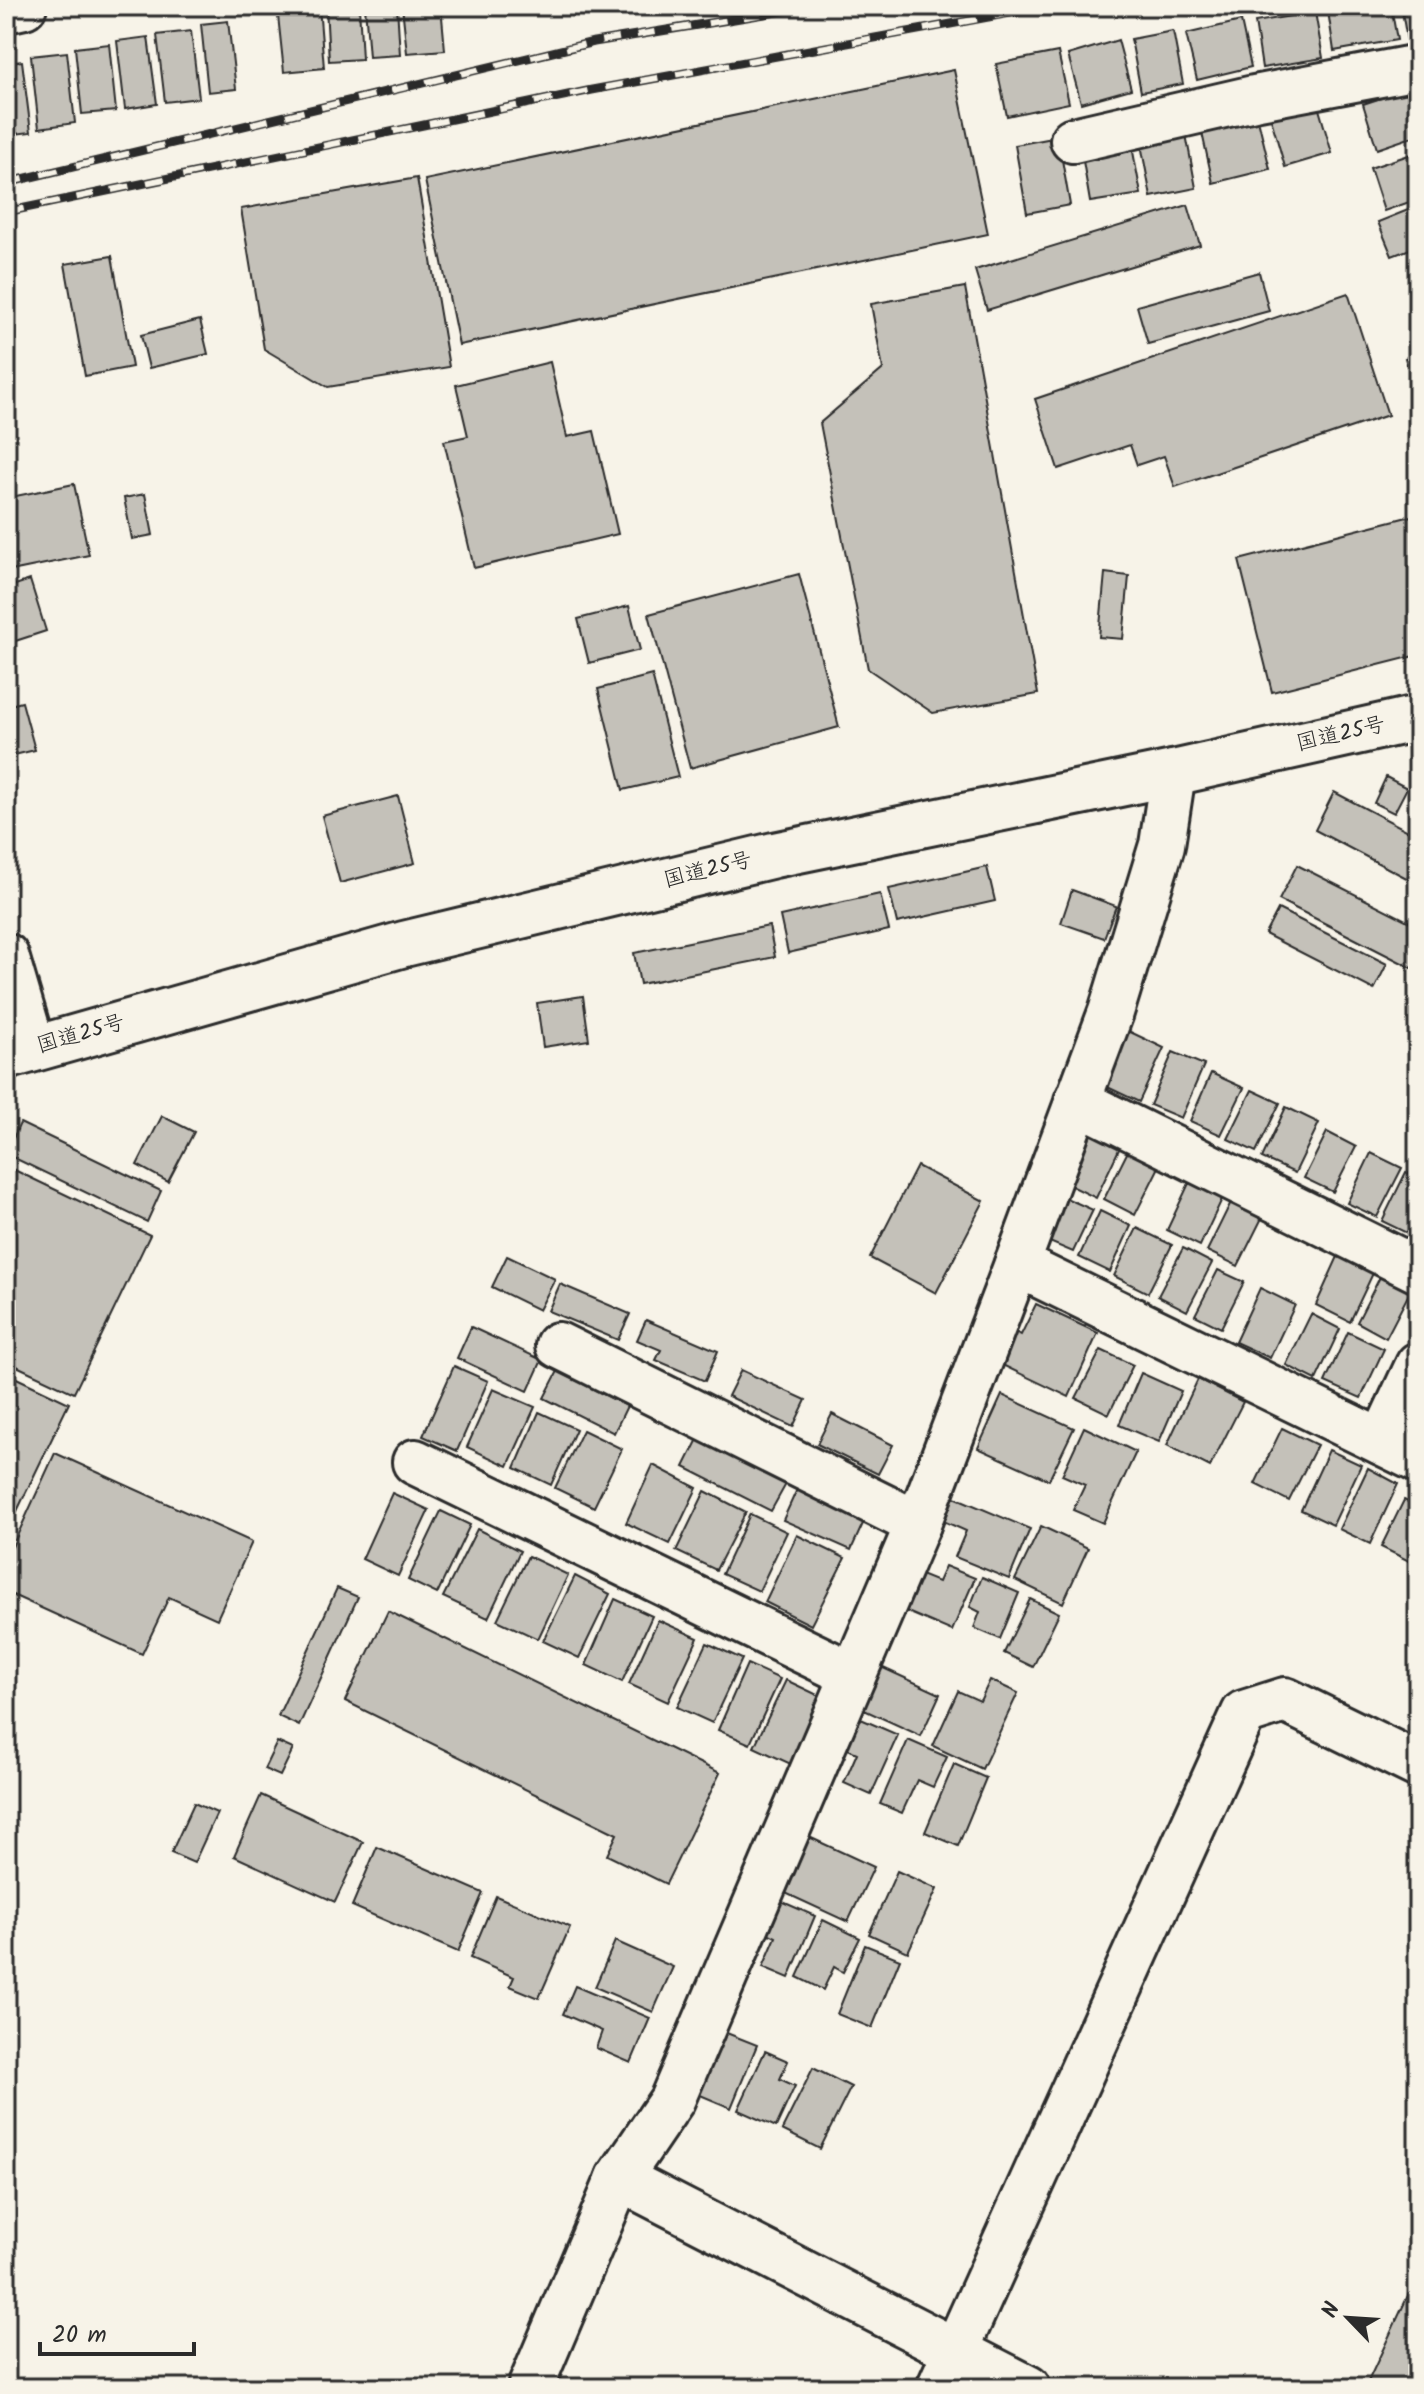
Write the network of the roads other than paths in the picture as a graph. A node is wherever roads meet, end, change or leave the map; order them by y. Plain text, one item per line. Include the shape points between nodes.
1 (24, 6) edge
2 (6, 10) edge
3 (1418, 67) edge
4 (1073, 140) dead end
5 (1418, 718) edge
6 (1173, 773) junction
7 (6, 956) edge
8 (20, 1052) edge
9 (1077, 1101) junction
10 (1017, 1264) junction
11 (1418, 1270) edge
12 (558, 1345) dead end
13 (1418, 1365) edge
14 (1400, 1451) edge
15 (415, 1462) dead end
16 (918, 1524) junction
17 (853, 1675) junction
18 (1418, 1765) edge
19 (619, 2178) junction
20 (946, 2370) edge
21 (530, 2388) edge
22 (1028, 2388) edge

1 - 2 main road
3 - 4 main road
5 - 6 main road, 国道25号
6 - 8 main road, 国道25号 via 774,855 419,940
6 - 9 main road via 1162,845 1111,1012
7 - 8 main road
9 - 10 main road
9 - 11 main road
10 - 14 main road
10 - 16 main road
12 - 16 main road
13 - 14 main road
15 - 17 main road
16 - 17 main road
17 - 19 main road via 672,2100
18 - 20 main road via 1285,1700 1244,1713
19 - 20 main road
19 - 21 main road
20 - 22 main road

